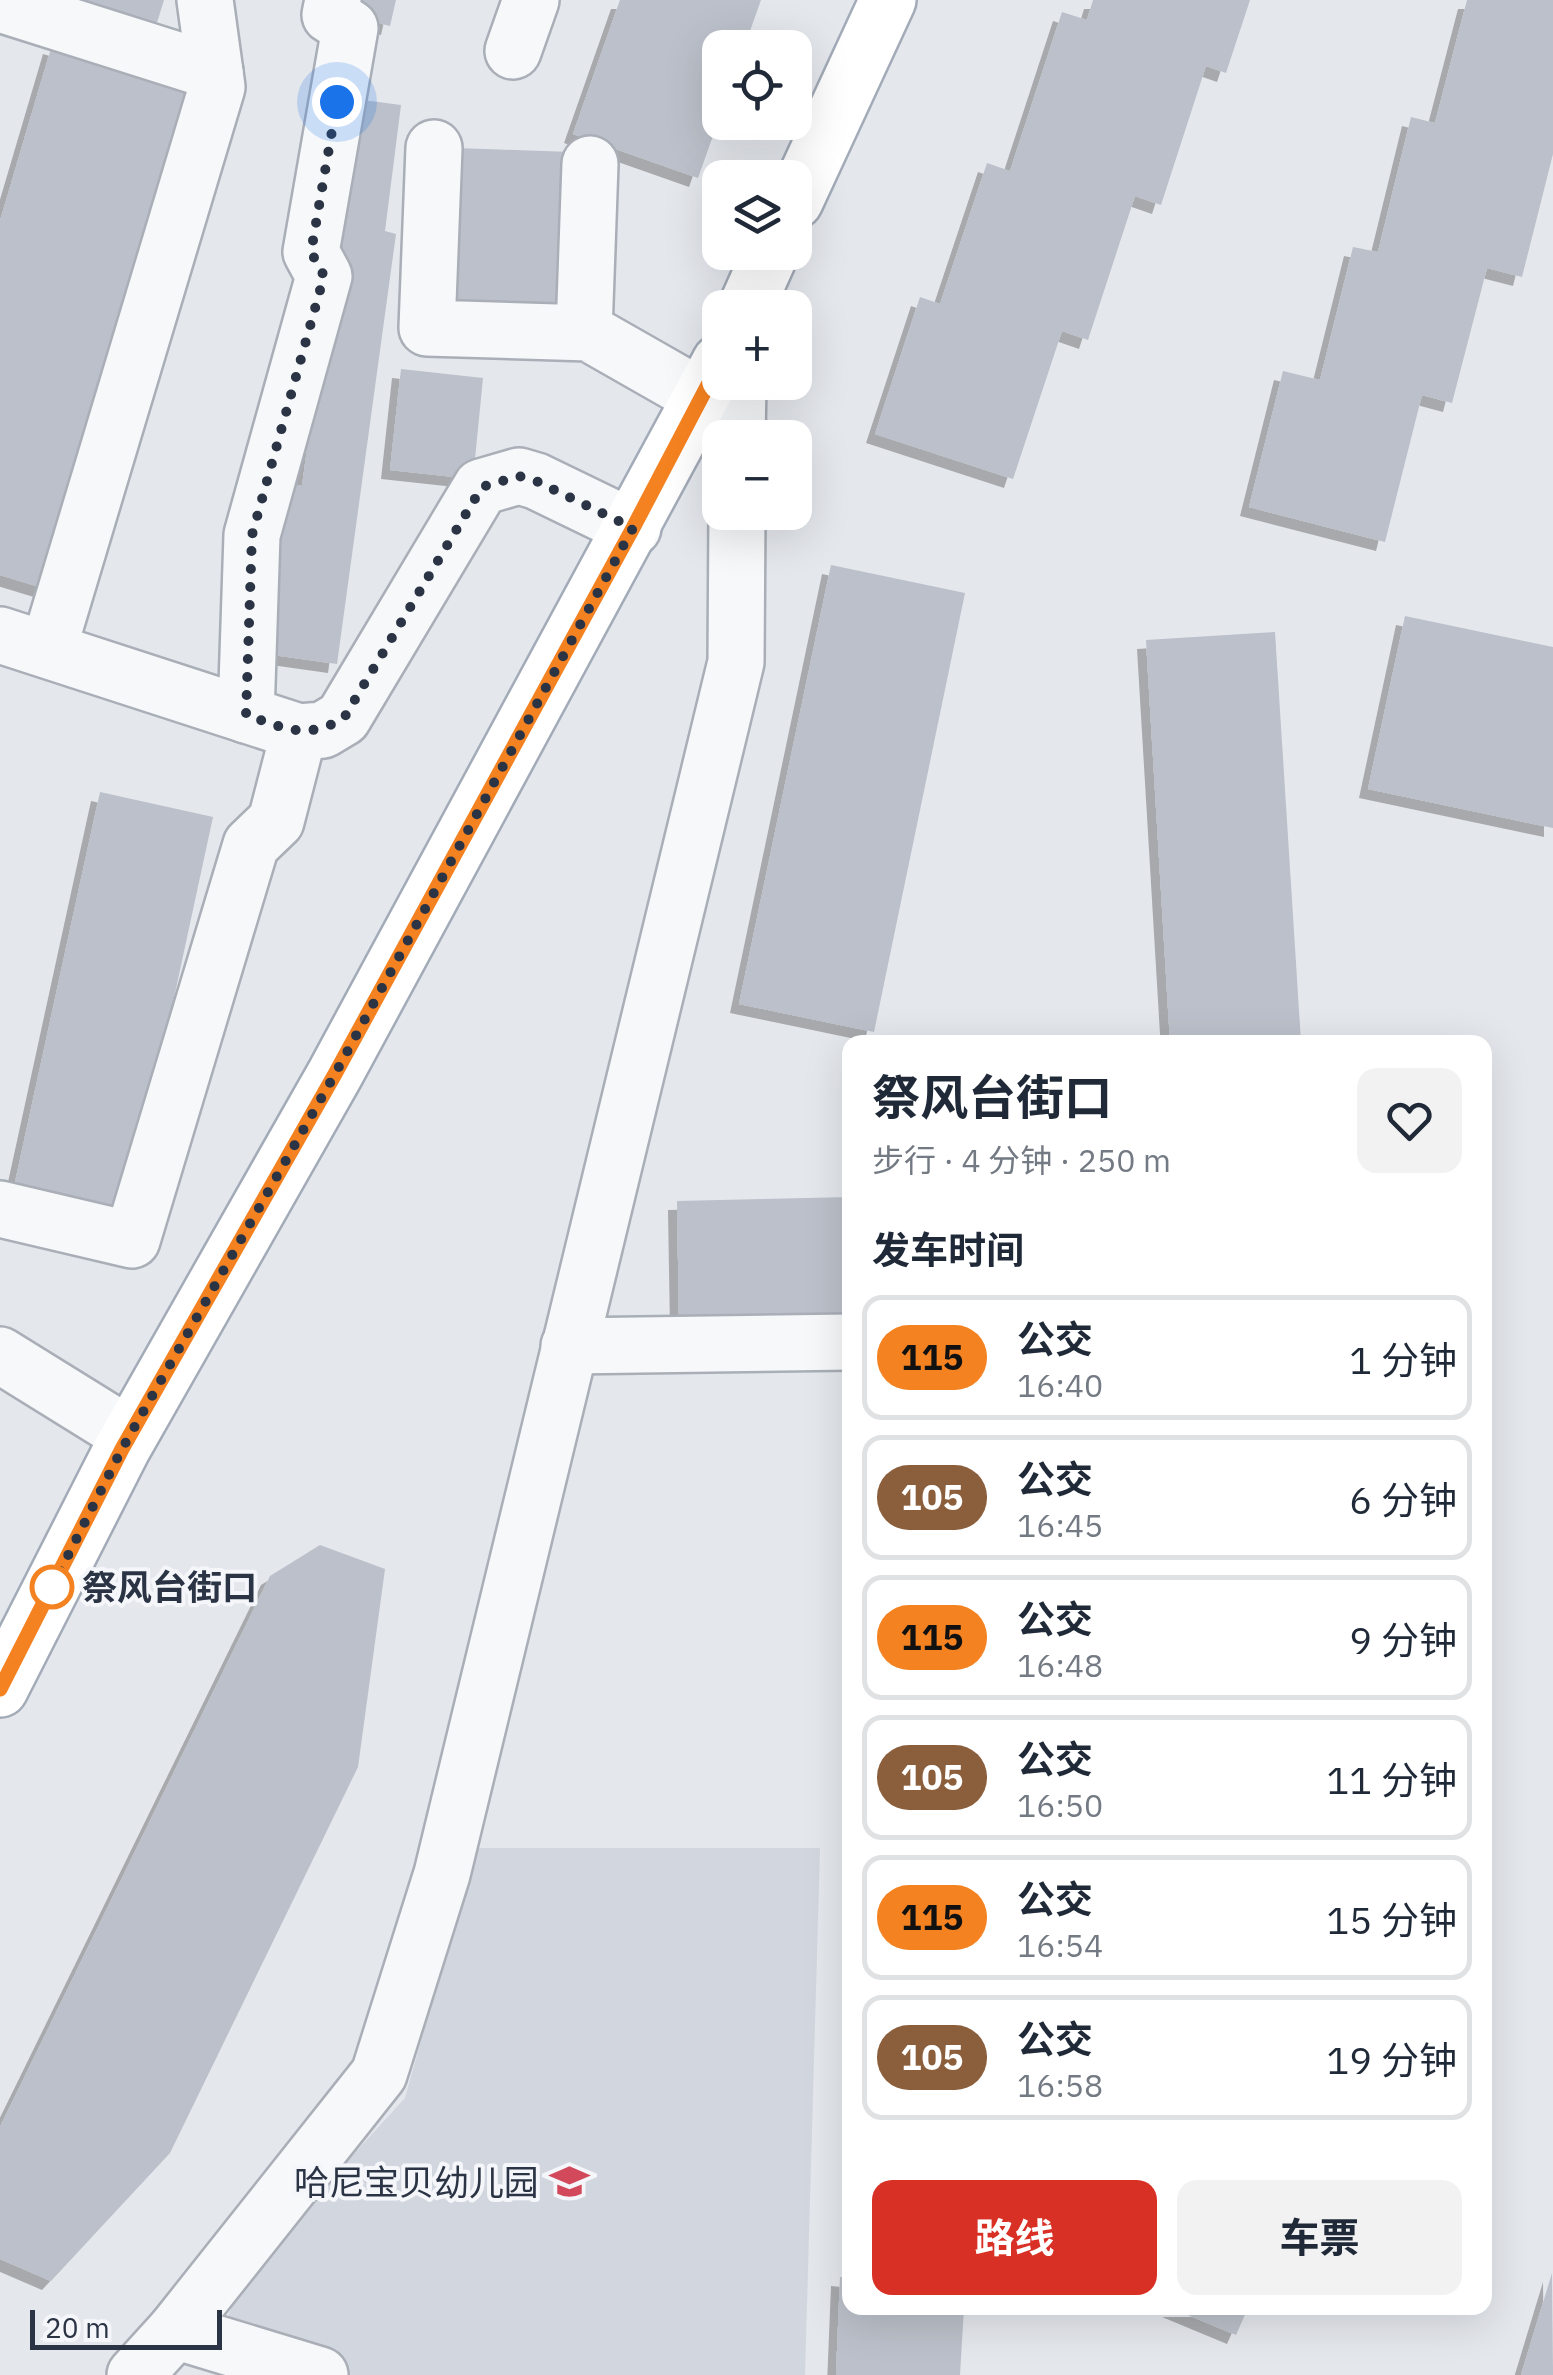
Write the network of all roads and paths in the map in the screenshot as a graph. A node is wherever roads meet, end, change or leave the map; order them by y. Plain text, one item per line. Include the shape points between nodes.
1 (205, 0) edge
2 (333, 0) edge
3 (531, 0) edge
4 (888, 0) edge
5 (0, 4) edge
6 (513, 51) dead end
7 (215, 72) junction
8 (434, 148) dead end
9 (590, 164) dead end
10 (812, 164) edge
11 (584, 332) junction
12 (702, 384) edge
13 (722, 400) edge
14 (633, 528) junction
15 (737, 530) edge
16 (24, 643) edge
17 (246, 715) junction
18 (299, 732) junction
19 (0, 1209) edge
20 (842, 1342) edge
21 (570, 1346) junction
22 (0, 1354) edge
23 (130, 1435) junction
24 (0, 1689) edge
25 (175, 2331) junction
26 (135, 2375) edge
27 (320, 2375) edge

1 - 7 street
2 - 17 street via 330,15 350,28 311,252 324,276 252,535
3 - 6 street
4 - 10 main road
5 - 7 street
7 - 16 street via 217,87
8 - 11 street via 428,328
9 - 11 street
11 - 12 street
13 - 14 main road
14 - 18 street via 519,476 482,487 344,718 323,730
14 - 23 main road
15 - 21 street via 736,662
16 - 17 street
17 - 18 street
18 - 19 street via 276,820 251,845 132,1240
20 - 21 street
21 - 25 street via 442,1874 379,2074
22 - 23 street
23 - 24 main road
25 - 26 street
25 - 27 street

